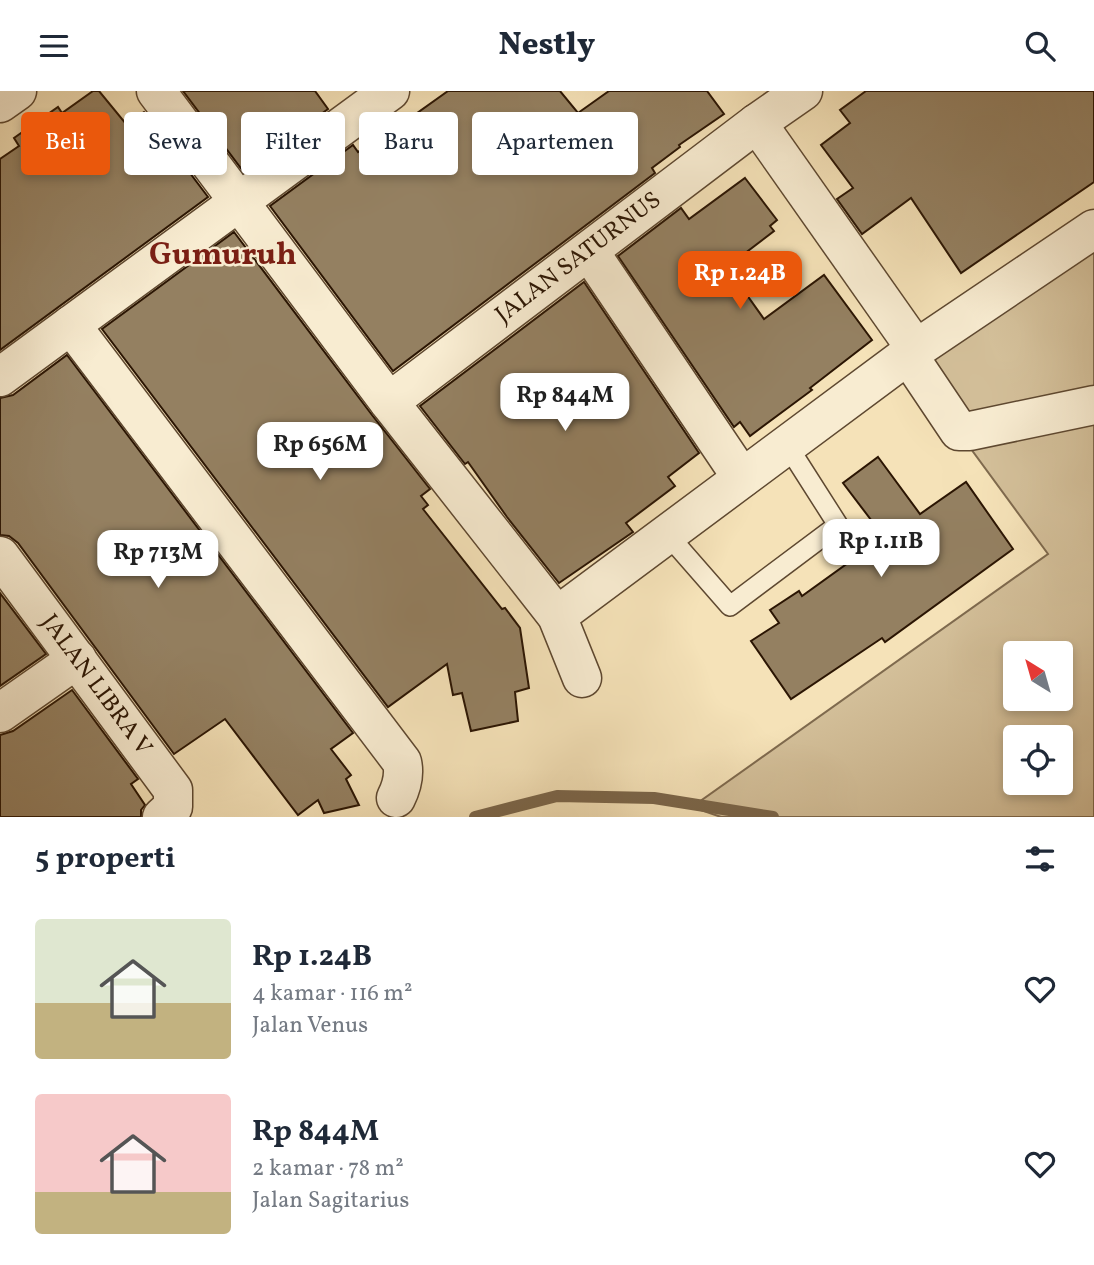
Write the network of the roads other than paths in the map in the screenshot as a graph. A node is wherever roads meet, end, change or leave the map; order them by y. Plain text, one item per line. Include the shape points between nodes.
1 (17, 91) edge
2 (156, 91) edge
3 (390, 91) edge
4 (803, 91) edge
5 (0, 103) edge
6 (757, 123) junction
7 (239, 202) junction
8 (1094, 229) edge
9 (589, 251) junction
10 (71, 325) junction
11 (912, 352) junction
12 (0, 377) edge
13 (389, 402) junction
14 (1094, 405) edge
15 (787, 445) junction
16 (742, 478) junction
17 (667, 534) junction
18 (0, 556) edge
19 (557, 616) junction
20 (77, 659) junction
21 (582, 678) dead end
22 (0, 713) edge
23 (396, 798) dead end
24 (162, 817) edge

1 - 5 street
2 - 7 street
3 - 7 street
4 - 6 street, JALAN SATURNUS
6 - 9 street, JALAN SATURNUS
6 - 11 street
7 - 10 street
7 - 13 street
8 - 11 street
9 - 13 street, JALAN SATURNUS
9 - 16 street
10 - 12 street
10 - 23 street via 402,762
11 - 14 street via 959,431
11 - 15 street
13 - 19 street
15 - 16 street
15 - 17 lane via 838,524 730,606
16 - 17 street
17 - 19 street
18 - 20 street, JALAN LIBRA V
19 - 21 street
20 - 22 street
20 - 24 street, JALAN LIBRA V via 173,790 173,807

